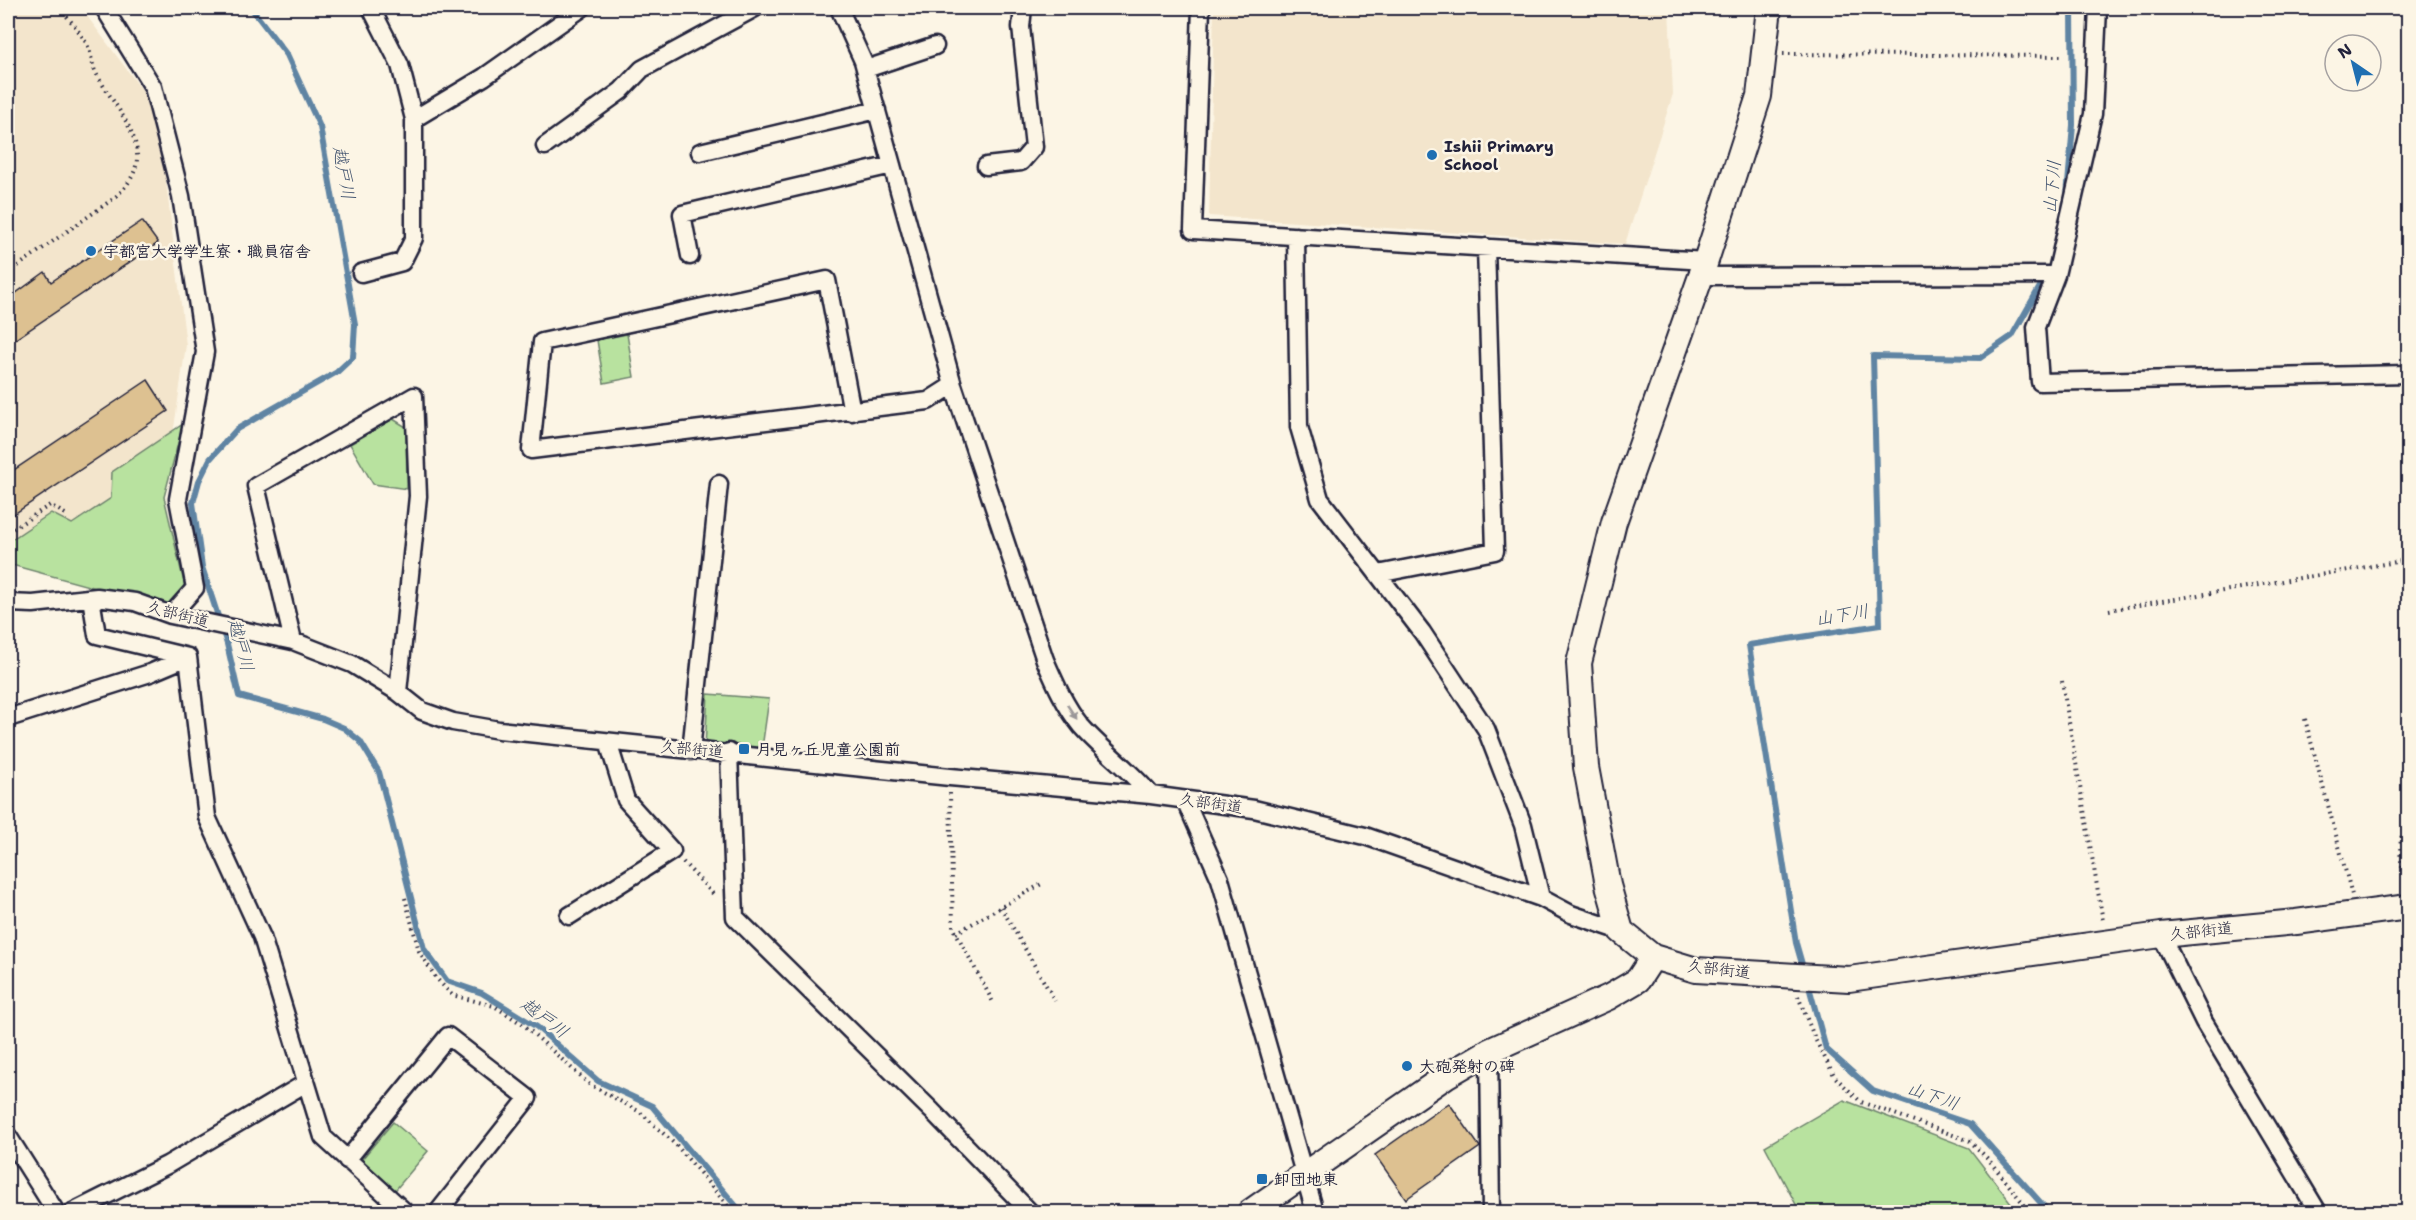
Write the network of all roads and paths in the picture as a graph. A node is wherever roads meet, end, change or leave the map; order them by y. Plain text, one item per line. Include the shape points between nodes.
1 (60, 8) edge
2 (104, 8) edge
3 (371, 8) edge
4 (582, 8) edge
5 (755, 8) edge
6 (838, 8) edge
7 (1023, 8) edge
8 (1200, 8) edge
9 (1769, 8) edge
10 (2098, 8) edge
11 (935, 46) dead end
12 (1765, 53) junction
13 (2065, 56) dead end
14 (866, 69) junction
15 (877, 110) junction
16 (414, 119) junction
17 (545, 147) dead end
18 (700, 152) dead end
19 (892, 165) junction
20 (986, 166) dead end
21 (1296, 236) junction
22 (1486, 248) junction
23 (690, 256) dead end
24 (1703, 268) junction
25 (8, 273) edge
26 (361, 273) dead end
27 (2056, 275) junction
28 (2409, 374) edge
29 (953, 385) junction
30 (852, 412) junction
31 (719, 484) dead end
32 (67, 515) dead end
33 (8, 532) edge
34 (2409, 560) edge
35 (1378, 574) junction
36 (91, 598) junction
37 (8, 603) edge
38 (2109, 610) dead end
39 (171, 615) junction
40 (293, 641) junction
41 (188, 657) junction
42 (2062, 681) dead end
43 (398, 692) junction
44 (8, 718) edge
45 (2305, 719) dead end
46 (608, 742) junction
47 (691, 751) junction
48 (729, 752) junction
49 (950, 777) junction
50 (1151, 795) junction
51 (1185, 800) junction
52 (2409, 827) edge
53 (672, 851) junction
54 (2409, 879) edge
55 (1043, 883) dead end
56 (405, 898) dead end
57 (1541, 898) junction
58 (1001, 907) junction
59 (2409, 907) edge
60 (2357, 913) junction
61 (569, 916) dead end
62 (735, 917) junction
63 (1621, 931) junction
64 (956, 933) junction
65 (2161, 935) junction
66 (2106, 943) junction
67 (1653, 957) junction
68 (1790, 976) junction
69 (1055, 1001) dead end
70 (994, 1004) dead end
71 (1489, 1051) junction
72 (306, 1083) junction
73 (8, 1136) edge
74 (347, 1160) junction
75 (1303, 1175) junction
76 (56, 1212) edge
77 (73, 1212) edge
78 (405, 1212) edge
79 (438, 1212) edge
80 (733, 1212) edge
81 (1030, 1212) edge
82 (1250, 1212) edge
83 (1315, 1212) edge
84 (1491, 1212) edge
85 (2030, 1212) edge
86 (2318, 1212) edge

1 - 25 path via 86,42 95,73 135,139 135,174 112,199
2 - 39 street via 153,87 181,196 205,352 178,499 195,588
3 - 16 street via 400,65
4 - 16 street via 484,77
5 - 17 street via 642,69 621,91
6 - 14 street
7 - 20 street via 1021,27 1034,147 1021,162
8 - 21 street via 1193,230
9 - 12 street
10 - 27 street via 2093,114
11 - 14 street
12 - 13 path
12 - 24 street via 1759,96
14 - 15 street
15 - 18 street
15 - 19 street
16 - 26 street via 414,238 402,262
19 - 23 street via 682,214
19 - 29 street
21 - 22 street
21 - 35 street via 1299,427 1320,499
22 - 24 street
22 - 35 street via 1495,551
24 - 27 street
24 - 63 street via 1614,522 1579,663 1586,767 1608,885
27 - 28 street via 2036,327 2040,382
29 - 30 street via 928,401
29 -> 50 street via 1059,693 1082,726
30 - 30 street via 567,446 531,450 542,342 827,280
31 - 47 street
32 - 33 path via 50,505
34 - 38 path
35 - 57 street via 1486,729 1523,825
36 - 37 street, 久部街道
36 - 39 street, 久部街道 via 135,602
36 - 41 street via 97,635
39 - 40 street, 久部街道
40 - 43 street, 久部街道 via 352,664
40 - 43 street via 256,486 414,396 418,496
41 - 44 street
41 - 72 street via 207,817 262,937
42 - 66 path
43 - 46 street, 久部街道 via 422,711 453,722
45 - 60 path
46 - 47 street, 久部街道
46 - 53 street via 626,800
47 - 48 street, 久部街道
48 - 49 street, 久部街道
48 - 62 street
49 - 50 street, 久部街道
49 - 64 path
50 - 51 street, 久部街道
51 - 57 street, 久部街道 via 1254,809 1365,836
51 - 75 street via 1220,879
52 - 54 path via 2400,837 2404,874
53 - 61 street
53 - 62 path
55 - 58 path
56 - 80 path via 419,951 435,978 452,995 494,1006 525,1026 589,1084 640,1112 677,1146
57 - 63 street, 久部街道 via 1570,914
58 - 64 path
58 - 69 path
59 - 60 street, 久部街道
60 - 65 street, 久部街道
62 - 81 street
63 - 67 street, 久部街道
64 - 70 path
65 - 66 street, 久部街道
65 - 86 street via 2204,1022
66 - 68 street, 久部街道 via 1849,979
67 - 68 street, 久部街道 via 1696,970
67 - 71 street via 1638,980 1609,997
68 - 85 path via 1835,1077 1861,1102 1970,1141
71 - 75 street via 1422,1091
71 - 84 street
72 - 74 street via 323,1137
72 - 77 street via 167,1165
73 - 76 street
74 - 78 street
74 - 79 street via 448,1036 528,1098
75 - 82 street
75 - 83 street

